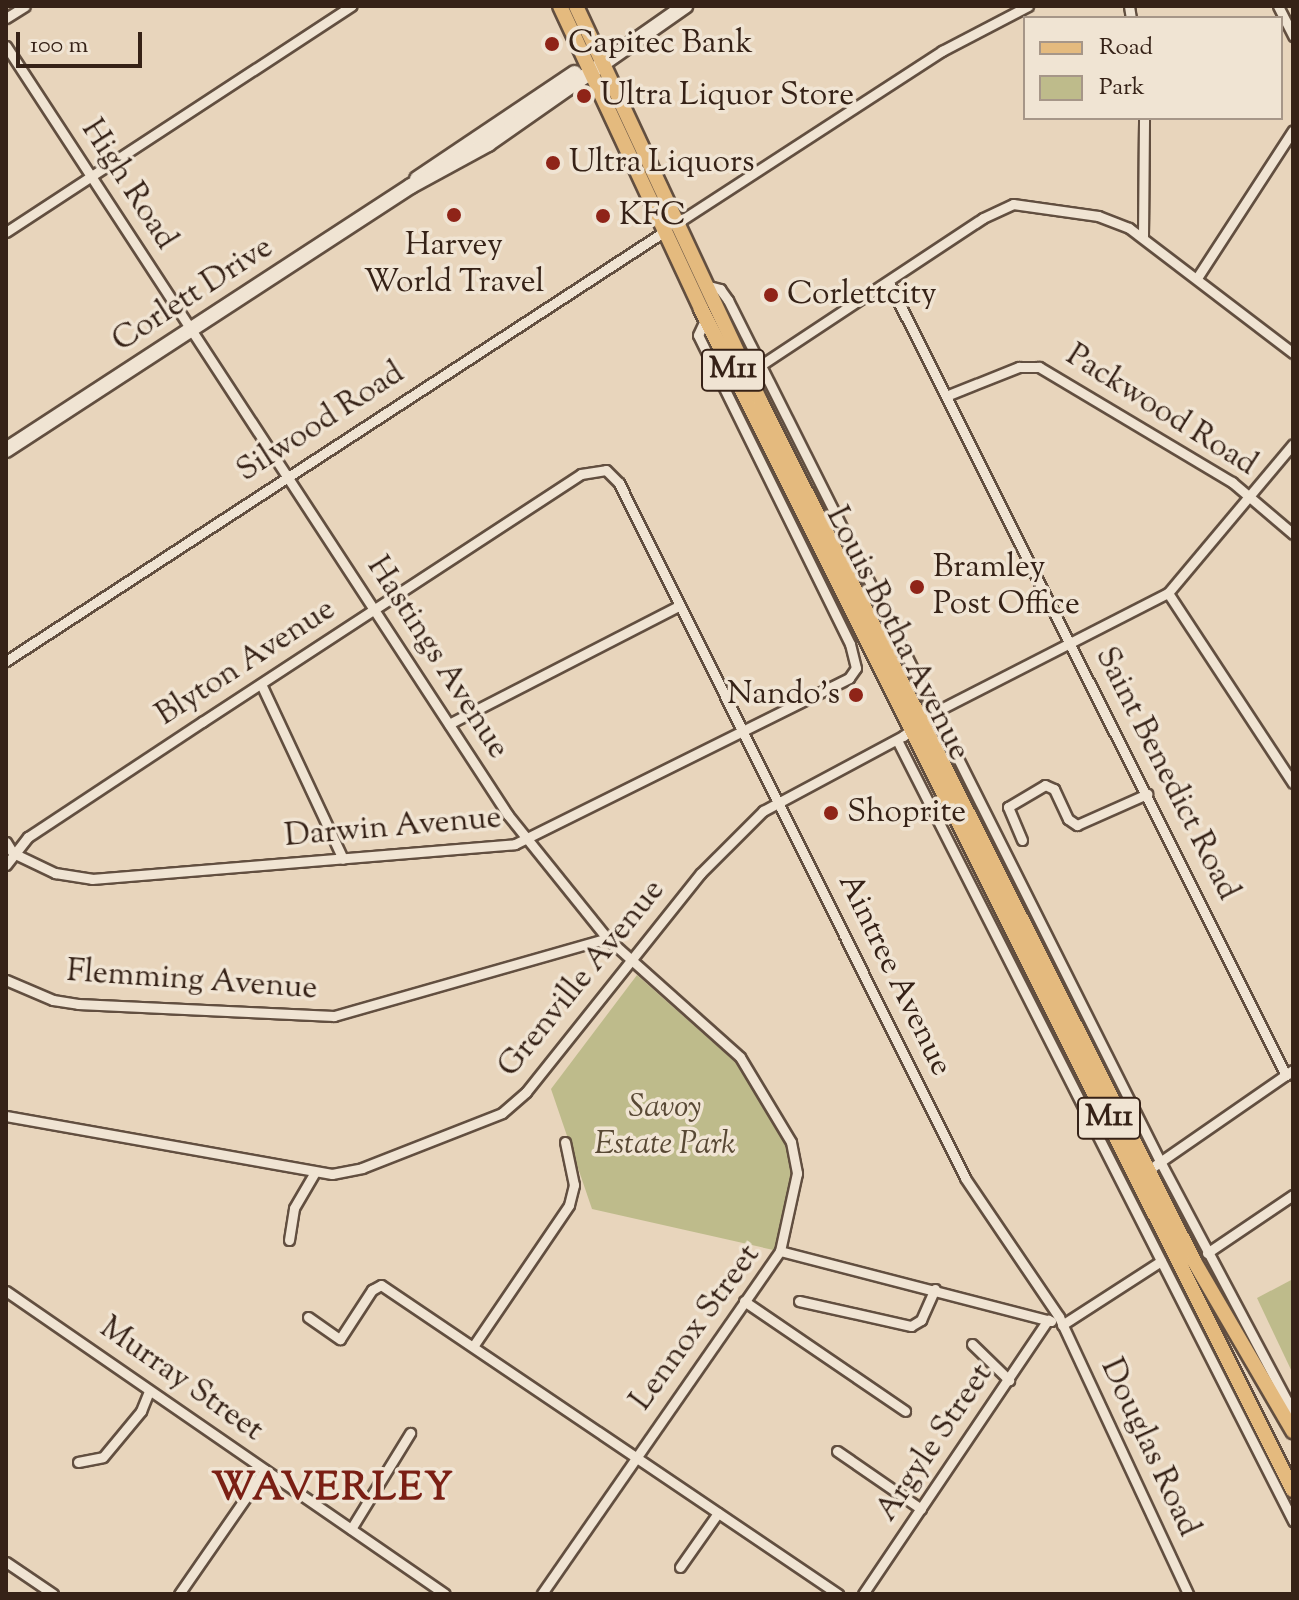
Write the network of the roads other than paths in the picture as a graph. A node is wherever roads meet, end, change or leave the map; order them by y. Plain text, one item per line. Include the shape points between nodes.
1 (25, 6) edge
2 (352, 6) edge
3 (560, 6) edge
4 (576, 6) edge
5 (685, 6) edge
6 (1028, 6) edge
7 (1278, 6) edge
8 (6, 18) edge
9 (1293, 36) edge
10 (6, 46) edge
11 (607, 57) junction
12 (590, 68) junction
13 (1144, 120) edge
14 (1293, 130) edge
15 (92, 176) junction
16 (670, 228) junction
17 (6, 232) edge
18 (1143, 237) junction
19 (1197, 278) junction
20 (889, 283) junction
21 (702, 285) junction
22 (191, 330) junction
23 (1293, 353) edge
24 (761, 365) junction
25 (946, 396) junction
26 (1293, 444) edge
27 (6, 450) edge
28 (606, 470) joint
29 (287, 477) junction
30 (1251, 497) junction
31 (1293, 534) edge
32 (337, 553) joint
33 (858, 558) junction
34 (822, 562) junction
35 (843, 565) junction
36 (1168, 593) junction
37 (679, 606) junction
38 (375, 611) junction
39 (867, 636) junction
40 (1070, 643) junction
41 (850, 644) junction
42 (6, 661) edge
43 (853, 675) joint
44 (261, 684) junction
45 (937, 711) junction
46 (449, 724) junction
47 (918, 727) junction
48 (743, 731) junction
49 (897, 740) junction
50 (1289, 772) edge
51 (1293, 783) edge
52 (1147, 794) junction
53 (777, 801) junction
54 (1022, 840) dead end
55 (527, 841) junction
56 (6, 842) edge
57 (13, 853) junction
58 (343, 859) junction
59 (6, 865) edge
60 (607, 938) junction
61 (630, 959) junction
62 (6, 980) edge
63 (1290, 1072) edge
64 (6, 1116) edge
65 (565, 1142) dead end
66 (1149, 1170) junction
67 (315, 1172) junction
68 (1293, 1195) edge
69 (289, 1240) dead end
70 (780, 1251) junction
71 (1207, 1253) junction
72 (1161, 1261) junction
73 (935, 1289) junction
74 (6, 1291) edge
75 (744, 1301) junction
76 (799, 1301) dead end
77 (308, 1317) dead end
78 (1048, 1320) junction
79 (1062, 1325) junction
80 (972, 1344) dead end
81 (474, 1345) junction
82 (1009, 1380) junction
83 (149, 1391) junction
84 (905, 1411) dead end
85 (1293, 1412) edge
86 (1293, 1431) edge
87 (410, 1433) dead end
88 (837, 1451) dead end
89 (636, 1456) junction
90 (78, 1462) dead end
91 (265, 1470) junction
92 (1293, 1490) edge
93 (921, 1509) junction
94 (718, 1513) junction
95 (1293, 1521) edge
96 (351, 1529) junction
97 (6, 1562) edge
98 (680, 1567) dead end
99 (53, 1594) edge
100 (179, 1594) edge
101 (445, 1594) edge
102 (542, 1594) edge
103 (838, 1594) edge
104 (863, 1594) edge
105 (1188, 1594) edge

1 - 8 street
2 - 15 street
3 - 12 main road, Louis Botha Avenue / M11
4 - 11 main road, Louis Botha Avenue / M11
5 - 11 main road, Corlett Drive
6 - 16 street, Silwood Road via 937,54
7 - 9 street
10 - 15 street, High Road
11 - 12 main road, Corlett Drive
11 - 16 main road, Louis Botha Avenue / M11
12 - 16 main road, Louis Botha Avenue / M11
12 - 22 main road, Corlett Drive via 488,144 411,186
13 - 18 street
14 - 19 street
15 - 17 street
15 - 22 street, High Road
16 - 21 main road, Louis Botha Avenue / M11
16 - 29 street, Silwood Road
16 - 34 main road, Louis Botha Avenue / M11 via 706,318
18 - 19 street
18 - 20 street via 1098,216 1013,204
19 - 23 street
20 - 24 street
20 - 25 street, Saint Benedict Road
21 - 24 street, Louis Botha Avenue via 724,293
21 - 35 main road, Louis Botha Avenue / M11
22 - 27 main road, Corlett Drive
22 - 29 street, High Road
24 - 33 street, Louis Botha Avenue
25 - 30 street, Packwood Road via 1019,367 1039,367
25 - 40 street, Saint Benedict Road
26 - 30 street
28 - 37 street, Aintree Avenue via 619,483
28 - 38 street, Blyton Avenue via 581,474
29 - 32 street, High Road
29 - 42 street, Silwood Road
30 - 31 street, Packwood Road
30 - 36 street
32 - 38 street, Hastings Avenue
33 - 35 street
33 - 45 street, Louis Botha Avenue
34 - 39 main road, Louis Botha Avenue / M11
34 - 41 street, Louis Botha Avenue
35 - 47 main road, Louis Botha Avenue / M11
36 - 40 street, Grenville Avenue
36 - 50 street
37 - 46 street
37 - 48 street, Aintree Avenue
38 - 44 street, Blyton Avenue
38 - 46 street, Hastings Avenue
39 - 41 street
39 - 47 main road, Louis Botha Avenue / M11
40 - 45 street, Grenville Avenue
40 - 52 street, Saint Benedict Road
41 - 43 street, Louis Botha Avenue via 856,662
43 - 48 street, Darwin Avenue
44 - 57 street, Blyton Avenue via 34,833
44 - 58 street
45 - 47 street, Grenville Avenue
45 - 66 street, Louis Botha Avenue
46 - 55 street, Hastings Avenue
47 - 49 street, Grenville Avenue
47 - 66 main road, Louis Botha Avenue / M11
48 - 53 street, Aintree Avenue
48 - 55 street, Darwin Avenue
49 - 53 street, Grenville Avenue
49 - 72 street, Louis Botha Avenue
50 - 51 street
52 - 54 street via 1077,825 1068,819 1054,789 1045,785 1008,807
52 - 63 street, Saint Benedict Road
53 - 61 street, Grenville Avenue via 719,854
53 - 79 street, Aintree Avenue via 965,1178
55 - 58 street, Darwin Avenue
55 - 60 street, Hastings Avenue
56 - 57 street
57 - 58 street, Darwin Avenue via 80,879
57 - 59 street, Blyton Avenue
60 - 61 street, Hastings Avenue
60 - 62 street, Flemming Avenue via 334,1016 78,1004 44,997
61 - 67 street, Grenville Avenue via 526,1092 502,1113 362,1168
61 - 70 street, Hastings Avenue via 740,1057 785,1129 797,1173
63 - 66 street
64 - 67 street, Grenville Avenue
65 - 81 street via 574,1185 569,1205
66 - 71 street, Louis Botha Avenue
66 - 86 main road, Louis Botha Avenue / M11 via 1194,1261
66 - 92 main road, Louis Botha Avenue / M11
67 - 69 street via 294,1208
68 - 71 street
70 - 73 street, Lennox Street
70 - 75 street, Lennox Street
71 - 85 street, Louis Botha Avenue
72 - 79 street
72 - 95 street, Louis Botha Avenue
73 - 76 street via 921,1320 911,1326
73 - 78 street, Lennox Street
74 - 83 street, Murray Street
75 - 84 street
75 - 89 street, Lennox Street
77 - 81 street via 340,1339 372,1290 381,1285
78 - 79 street, Lennox Street
78 - 82 street, Argyle Street
79 - 105 street, Douglas Road
80 - 82 street
81 - 89 street
82 - 93 street, Argyle Street
83 - 90 street via 141,1411 103,1457
83 - 91 street, Murray Street
87 - 96 street
88 - 93 street
89 - 94 street
89 - 102 street, Lennox Street
91 - 96 street, Murray Street
91 - 100 street
93 - 104 street, Argyle Street
94 - 98 street
94 - 103 street
96 - 101 street, Murray Street
97 - 99 street

